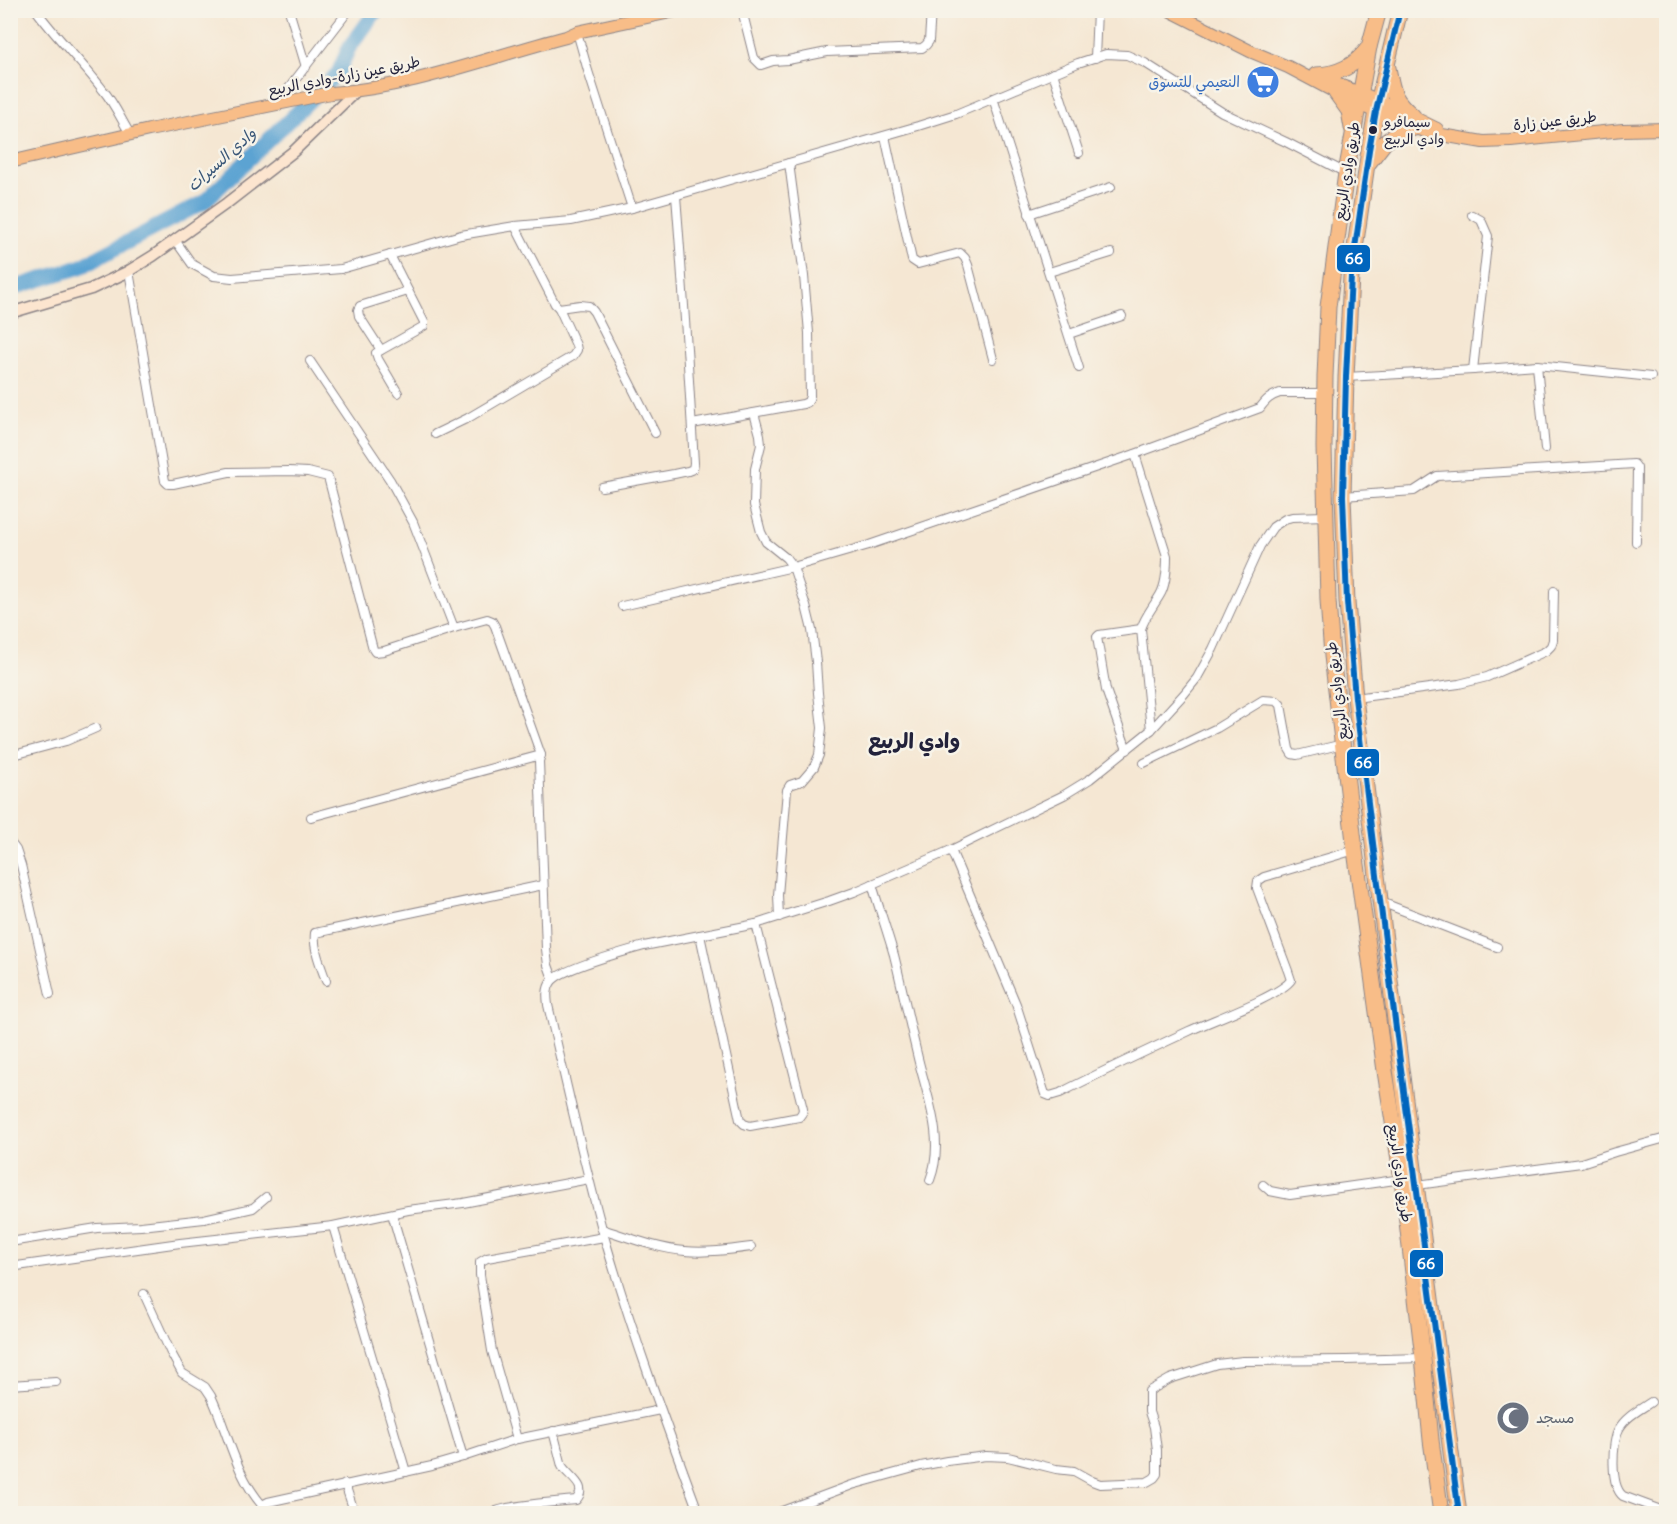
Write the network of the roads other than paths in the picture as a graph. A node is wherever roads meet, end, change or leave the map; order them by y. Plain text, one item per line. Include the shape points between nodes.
1 (36, 10) edge
2 (288, 10) edge
3 (350, 10) edge
4 (742, 10) edge
5 (931, 10) edge
6 (1097, 10) edge
7 (1169, 10) edge
8 (1379, 10) edge
9 (1400, 10) edge
10 (678, 11) edge
11 (577, 32) junction
12 (1369, 48) junction
13 (1095, 58) junction
14 (1387, 62) junction
15 (306, 67) junction
16 (1288, 67) junction
17 (1053, 73) junction
18 (1316, 75) junction
19 (356, 91) junction
20 (1336, 93) junction
21 (993, 98) junction
22 (1359, 99) junction
23 (280, 103) junction
24 (1377, 106) junction
25 (1414, 122) junction
26 (1666, 129) edge
27 (130, 134) junction
28 (885, 136) junction
29 (1353, 137) junction
30 (1079, 153) dead end
31 (10, 162) edge
32 (789, 163) junction
33 (1366, 168) junction
34 (1346, 173) junction
35 (1111, 188) dead end
36 (676, 196) junction
37 (632, 208) junction
38 (1029, 213) junction
39 (1472, 215) dead end
40 (515, 226) junction
41 (175, 240) junction
42 (1111, 253) dead end
43 (390, 255) junction
44 (129, 271) junction
45 (1049, 273) junction
46 (408, 291) junction
47 (559, 308) junction
48 (10, 313) edge
49 (1122, 316) dead end
50 (1069, 334) junction
51 (381, 350) junction
52 (993, 359) dead end
53 (310, 361) dead end
54 (1537, 365) junction
55 (1079, 368) dead end
56 (1473, 370) junction
57 (1346, 377) junction
58 (1651, 377) dead end
59 (398, 393) dead end
60 (1324, 393) junction
61 (754, 413) junction
62 (692, 424) junction
63 (655, 433) dead end
64 (435, 434) dead end
65 (1545, 449) dead end
66 (1135, 454) junction
67 (602, 487) dead end
68 (1343, 496) junction
69 (1325, 516) junction
70 (1636, 542) dead end
71 (793, 567) junction
72 (1554, 591) dead end
73 (622, 606) dead end
74 (454, 628) junction
75 (1141, 629) junction
76 (1355, 698) junction
77 (96, 728) dead end
78 (1151, 729) junction
79 (1343, 744) junction
80 (1127, 750) junction
81 (541, 755) junction
82 (10, 756) edge
83 (1144, 763) dead end
84 (311, 817) dead end
85 (10, 842) edge
86 (951, 850) junction
87 (1355, 850) junction
88 (872, 884) junction
89 (543, 885) junction
90 (1380, 902) junction
91 (779, 917) junction
92 (756, 924) junction
93 (700, 935) junction
94 (1497, 947) dead end
95 (553, 979) junction
96 (326, 981) dead end
97 (50, 994) dead end
98 (1666, 1138) edge
99 (589, 1179) junction
100 (1402, 1179) junction
101 (930, 1180) dead end
102 (1263, 1185) dead end
103 (1417, 1185) junction
104 (267, 1197) dead end
105 (392, 1214) junction
106 (333, 1226) junction
107 (603, 1233) junction
108 (10, 1242) edge
109 (751, 1247) dead end
110 (10, 1267) edge
111 (144, 1294) dead end
112 (1423, 1358) junction
113 (56, 1382) dead end
114 (10, 1385) edge
115 (1651, 1402) dead end
116 (660, 1410) junction
117 (553, 1431) junction
118 (517, 1439) junction
119 (464, 1457) junction
120 (406, 1472) junction
121 (345, 1484) junction
122 (262, 1509) edge
123 (1666, 1512) edge
124 (355, 1514) edge
125 (490, 1514) edge
126 (699, 1514) edge
127 (774, 1514) edge
128 (1441, 1514) edge
129 (1460, 1514) edge

1 - 27 street via 105,92
2 - 15 street
3 - 15 street
4 - 5 street via 754,58 761,64 827,52 922,48 929,41
6 - 13 street
7 - 16 main road
8 - 12 highway, طريق وادي الربيع
9 - 14 highway
10 - 11 main road, طريق عين زارة-وادي الربيع
11 - 19 main road, طريق عين زارة-وادي الربيع via 397,84
11 - 37 street
12 - 18 highway via 1357,62 1341,71
12 - 22 highway, طريق وادي الربيع
13 - 17 street
13 - 34 street via 1127,55 1145,63 1222,112
14 - 24 highway
14 - 25 highway via 1393,92
15 - 23 street
16 - 18 main road
16 - 20 main road
17 - 21 street
17 - 30 street
18 - 22 main road
19 - 23 main road, طريق عين زارة-وادي الربيع
19 - 41 main road via 294,151
20 - 22 main road
20 - 29 highway via 1349,111
21 - 28 street
21 - 38 street
22 - 24 main road, طريق عين زارة
22 - 29 highway, طريق وادي الربيع
23 - 27 main road, طريق عين زارة-وادي الربيع
24 - 25 main road, طريق عين زارة
24 - 33 highway
25 - 26 main road, طريق عين زارة via 1447,136 1483,142
25 - 33 highway via 1385,142
27 - 31 main road, طريق عين زارة-وادي الربيع
28 - 32 street
28 - 52 street via 912,260 918,264 963,255
29 - 34 highway, طريق وادي الربيع
32 - 36 street
32 - 61 street via 806,299 810,396 803,404
33 - 57 highway via 1352,276
34 - 60 highway, طريق وادي الربيع via 1328,307
35 - 38 street
36 - 37 street
36 - 62 street
37 - 40 street via 571,221
38 - 45 street
39 - 56 street via 1481,220 1488,236
40 - 43 street via 461,235
40 - 47 street
41 - 43 street via 192,264 214,276 232,278 341,269
41 - 44 main road
42 - 45 street
43 - 46 street
44 - 48 main road via 91,289
44 - 74 street via 165,482 173,484 229,472 289,471 328,477 375,652
45 - 50 street
46 - 51 street via 424,326
46 - 51 street via 360,306 358,310
47 - 63 street via 589,306 594,312
47 - 64 street via 576,345 573,356
49 - 50 street
50 - 55 street
51 - 59 street via 376,353 378,359
53 - 74 street via 390,480 413,522
54 - 56 street
54 - 58 street
54 - 65 street
56 - 57 street
57 - 68 highway
60 - 66 street via 1280,393 1266,399 1260,408
60 - 69 highway, طريق وادي الربيع
61 - 62 street
61 - 71 street via 761,445 755,469 757,519 766,542
62 - 67 street via 693,469
66 - 71 street
66 - 75 street via 1167,556 1162,593
68 - 70 street via 1414,491 1437,476 1634,464
68 - 76 highway
69 - 78 street via 1292,517 1273,526 1197,678
69 - 79 highway, طريق وادي الربيع via 1332,656
71 - 73 street
71 - 91 street via 812,630 822,735 814,767 787,790
72 - 76 street via 1553,640 1546,651 1487,677 1459,684
74 - 81 street via 492,621
75 - 78 street
75 - 80 street via 1097,637 1106,690
76 - 90 highway
77 - 82 street via 66,741
78 - 80 street
79 - 83 street via 1292,754 1281,705 1263,700 1217,728
79 - 87 highway, طريق وادي الربيع
80 - 86 street via 1064,795
81 - 84 street
81 - 89 street
85 - 97 street via 21,865
86 - 87 street via 1016,1004 1045,1094 1050,1095 1287,985 1288,971 1257,888 1258,881
86 - 88 street
87 - 100 highway, طريق وادي الربيع
88 - 91 street
88 - 101 street via 932,1110 936,1153
89 - 95 street via 547,957
89 - 96 street via 315,933
90 - 94 street
90 - 103 highway
91 - 92 street
92 - 93 street
92 - 93 street via 802,1109 799,1117 750,1125 740,1120
93 - 95 street via 626,951
95 - 99 street via 547,993 548,1005
98 - 103 street via 1581,1163
99 - 105 street
99 - 107 street
100 - 102 street via 1290,1195 1270,1191
100 - 112 highway, طريق وادي الربيع
103 - 129 highway
104 - 108 street via 253,1209 204,1219 97,1228
105 - 106 street
105 - 119 street
106 - 110 street
106 - 120 street
107 - 109 street via 683,1251 719,1252
107 - 116 street
107 - 118 street via 480,1262 492,1351
111 - 122 street via 182,1373 205,1387 211,1396 236,1461
112 - 127 street via 1243,1361 1217,1364 1170,1379 1149,1391 1157,1474 1147,1482 1100,1484 1074,1471 1008,1456 986,1456 921,1466 852,1485
112 - 128 highway, طريق وادي الربيع
113 - 114 street
115 - 123 street via 1619,1429 1613,1472 1619,1493
116 - 117 street
116 - 126 street
117 - 118 street
117 - 125 street via 561,1466 579,1484 581,1495 576,1500
118 - 119 street
119 - 120 street
120 - 121 street
121 - 122 street via 268,1502
121 - 124 street

